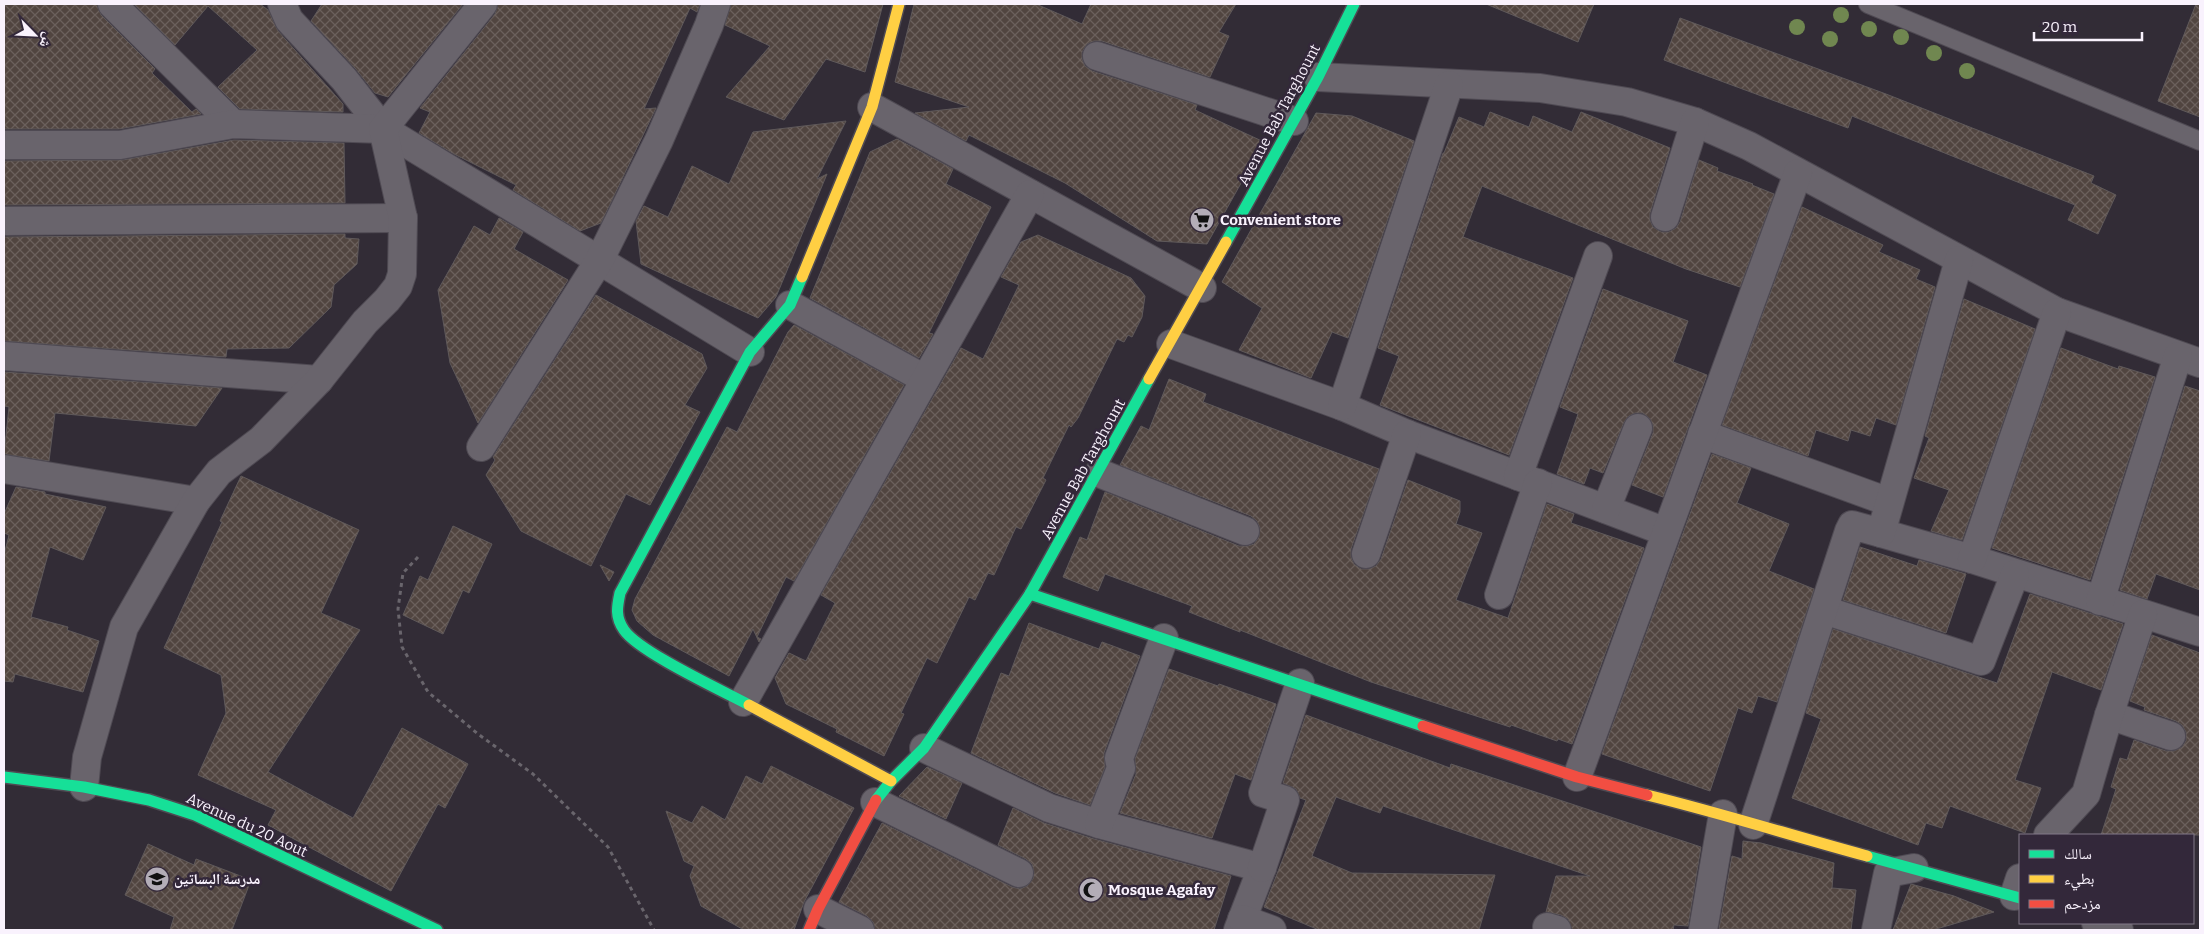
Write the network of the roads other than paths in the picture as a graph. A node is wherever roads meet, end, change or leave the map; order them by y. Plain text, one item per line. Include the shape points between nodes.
1 (112, 4) edge
2 (483, 4) edge
3 (716, 4) edge
4 (899, 4) edge
5 (1354, 4) edge
6 (1868, 4) edge
7 (291, 9) edge
8 (1097, 56) dead end
9 (1318, 77) junction
10 (1449, 85) junction
11 (872, 107) junction
12 (1294, 121) junction
13 (1695, 122) junction
14 (233, 124) junction
15 (383, 129) junction
16 (2200, 140) edge
17 (4, 145) edge
18 (1798, 173) junction
19 (1030, 194) junction
20 (1665, 217) dead end
21 (402, 218) junction
22 (4, 221) edge
23 (1598, 256) dead end
24 (1959, 260) junction
25 (599, 261) junction
26 (1202, 288) junction
27 (790, 305) junction
28 (2058, 312) junction
29 (1171, 344) junction
30 (750, 352) junction
31 (4, 356) edge
32 (2189, 360) edge
33 (925, 379) junction
34 (319, 380) junction
35 (1342, 406) junction
36 (1638, 428) dead end
37 (1407, 434) junction
38 (1702, 434) junction
39 (481, 447) dead end
40 (4, 469) edge
41 (1099, 473) junction
42 (1528, 480) junction
43 (196, 501) junction
44 (1889, 502) junction
45 (1606, 509) junction
46 (1245, 530) dead end
47 (1666, 532) junction
48 (1881, 533) junction
49 (1366, 554) dead end
50 (1972, 559) junction
51 (2015, 574) junction
52 (1030, 594) junction
53 (1499, 595) dead end
54 (2100, 601) junction
55 (1824, 610) junction
56 (2143, 614) junction
57 (2200, 632) edge
58 (1164, 638) junction
59 (1300, 683) junction
60 (743, 702) junction
61 (2109, 715) junction
62 (2171, 736) dead end
63 (924, 748) junction
64 (1577, 776) junction
65 (4, 777) edge
66 (84, 787) junction
67 (883, 792) junction
68 (1723, 814) junction
69 (1099, 824) junction
70 (1753, 825) junction
71 (2049, 834) edge
72 (1262, 868) junction
73 (1914, 868) junction
74 (1019, 873) dead end
75 (2018, 891) edge
76 (814, 919) edge
77 (2099, 924) edge
78 (1240, 925) edge
79 (437, 930) edge
80 (860, 930) edge
81 (1272, 930) edge
82 (1704, 930) edge
83 (1876, 930) edge
84 (2118, 930) edge

1 - 14 street
2 - 15 street
3 - 25 street via 659,140
4 - 11 street
5 - 9 street, Avenue Bab Targhount
6 - 16 lane
7 - 15 street
8 - 12 street
9 - 10 street
9 - 12 street, Avenue Bab Targhount
10 - 13 street via 1540,88 1627,102
10 - 35 street
11 - 19 street
11 - 27 street
12 - 26 street, Avenue Bab Targhount
13 - 18 street
13 - 20 street
14 - 15 street
14 - 17 street via 120,145
15 - 21 street
15 - 25 street
18 - 24 street
18 - 38 street
19 - 26 street
19 - 33 street
21 - 22 street
21 - 34 street via 402,274 398,286
23 - 42 street
24 - 28 street
24 - 44 street
25 - 30 street
25 - 39 street
26 - 29 street, Avenue Bab Targhount
27 - 30 street
27 - 33 street
28 - 32 street
28 - 50 street
29 - 35 street
29 - 41 street, Avenue Bab Targhount
30 - 60 street via 620,593 616,611 624,630 644,648
31 - 34 street
32 - 54 street
33 - 60 street
34 - 43 street via 261,440 219,472
35 - 37 street
36 - 45 street
37 - 42 street
37 - 49 street
38 - 44 street
38 - 47 street
40 - 43 street
41 - 46 street
41 - 52 street, Avenue Bab Targhount
42 - 45 street
42 - 53 street
43 - 66 street via 124,627 87,757
44 - 48 street
45 - 47 street
47 - 64 street
48 - 50 street
48 - 55 street via 1852,525
50 - 51 street
51 - 54 street
51 - 55 street via 1981,661
52 - 58 street
52 - 63 street, Avenue Bab Targhount
54 - 56 street
55 - 70 street
56 - 57 street
56 - 61 street
58 - 59 street
58 - 69 street via 1119,758 1121,768
59 - 64 street
59 - 72 street via 1264,793 1285,800
60 - 67 street
61 - 62 street
61 - 71 street via 2086,794
63 - 67 street, Avenue Bab Targhount
63 - 69 street via 1050,808
64 - 68 street
65 - 66 street, Avenue du 20 Aout
66 - 79 street, Avenue du 20 Aout via 149,800 195,816
67 - 74 street
67 - 76 street, Avenue Bab Targhount
68 - 70 street
68 - 82 street
69 - 72 street
70 - 73 street
72 - 78 street
73 - 75 street
73 - 83 street via 1888,873
76 - 80 street
77 - 84 street
78 - 81 street

